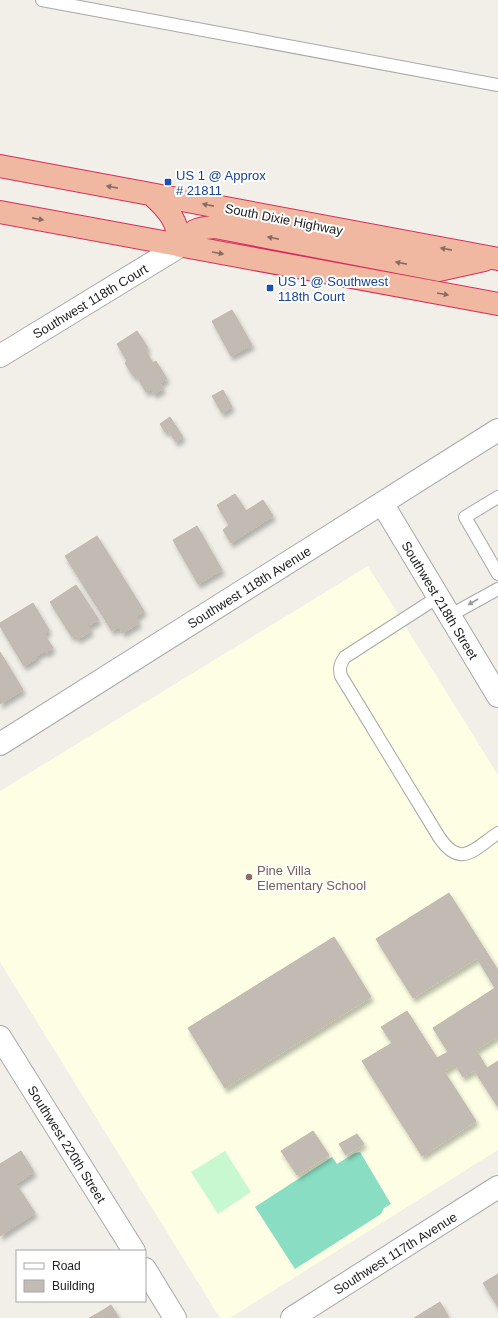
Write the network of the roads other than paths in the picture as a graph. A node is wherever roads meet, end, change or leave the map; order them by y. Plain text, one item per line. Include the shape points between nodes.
1 (42, 0) edge
2 (498, 85) edge
3 (0, 166) edge
4 (151, 194) junction
5 (0, 212) edge
6 (180, 246) junction
7 (496, 259) edge
8 (498, 304) edge
9 (0, 356) edge
10 (498, 430) edge
11 (498, 497) edge
12 (382, 503) junction
13 (498, 574) edge
14 (498, 590) edge
15 (438, 597) junction
16 (450, 616) junction
17 (498, 696) edge
18 (0, 744) edge
19 (498, 833) edge
20 (0, 1037) edge
21 (498, 1188) edge
22 (133, 1250) edge
23 (146, 1271) edge
24 (175, 1318) edge
25 (292, 1318) edge

1 - 2 lane
4 -> 3 highway, South Dixie Highway
4 - 6 highway via 174,220
7 -> 4 highway, South Dixie Highway
5 -> 6 highway
7 -> 6 highway via 439,270 215,227 200,228 189,234
6 -> 8 highway
6 - 9 street, Southwest 118th Court
10 - 12 street, Southwest 118th Avenue
11 - 13 lane via 465,517
12 - 15 street, Southwest 218th Street
12 - 18 street, Southwest 118th Avenue
14 -> 16 lane
15 - 16 street, Southwest 218th Street
15 - 19 lane via 345,657 340,663 339,670 439,837 449,849 462,854 471,852
16 - 17 street, Southwest 218th Street
20 - 22 street, Southwest 220th Street
21 - 25 street, Southwest 117th Avenue
23 - 24 street

